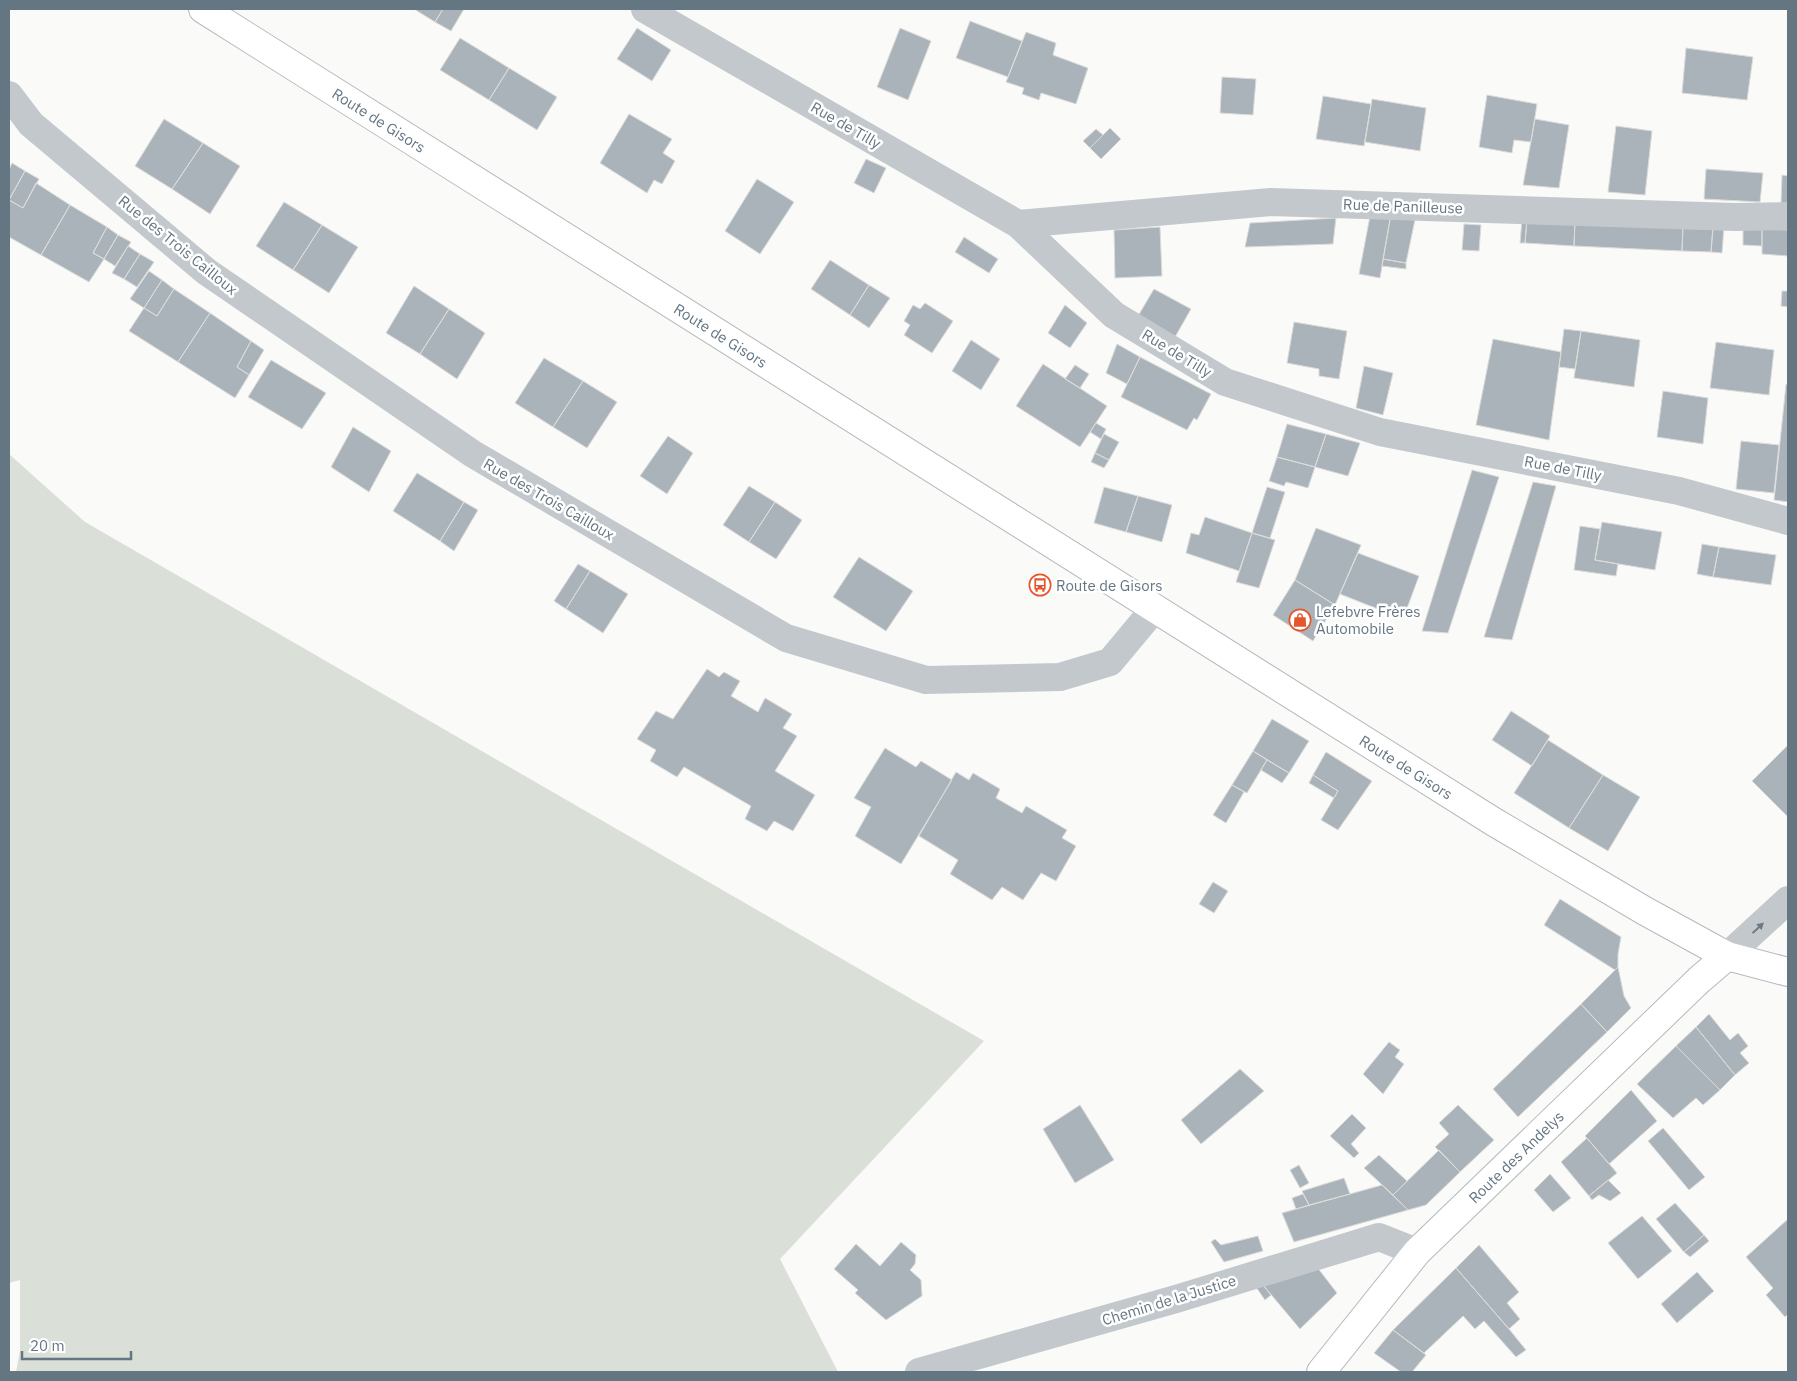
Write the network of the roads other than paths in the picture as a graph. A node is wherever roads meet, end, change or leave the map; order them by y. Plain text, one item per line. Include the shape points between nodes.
1 (203, 9) edge
2 (645, 9) edge
3 (9, 95) edge
4 (1788, 216) edge
5 (1018, 224) junction
6 (1788, 521) edge
7 (1155, 608) junction
8 (1788, 900) edge
9 (1727, 956) junction
10 (1788, 972) edge
11 (1417, 1252) junction
12 (919, 1372) edge
13 (1321, 1372) edge

1 - 7 main road, Route de Gisors
2 - 5 street, Rue de Tilly
3 - 7 street, Rue des Trois Cailloux via 31,124 207,272 473,454 786,638 926,680 1060,677 1110,662
4 - 5 street, Rue de Panilleuse via 1271,202
5 - 6 street, Rue de Tilly via 1114,315 1225,382 1380,432 1679,491
7 - 9 main road, Route de Gisors via 1494,822
9 -> 8 street
9 - 10 main road, Route de Gisors
9 - 11 main road, Route des Andelys
11 - 12 street, Chemin de la Justice via 1378,1237
11 - 13 main road, Route des Andelys

